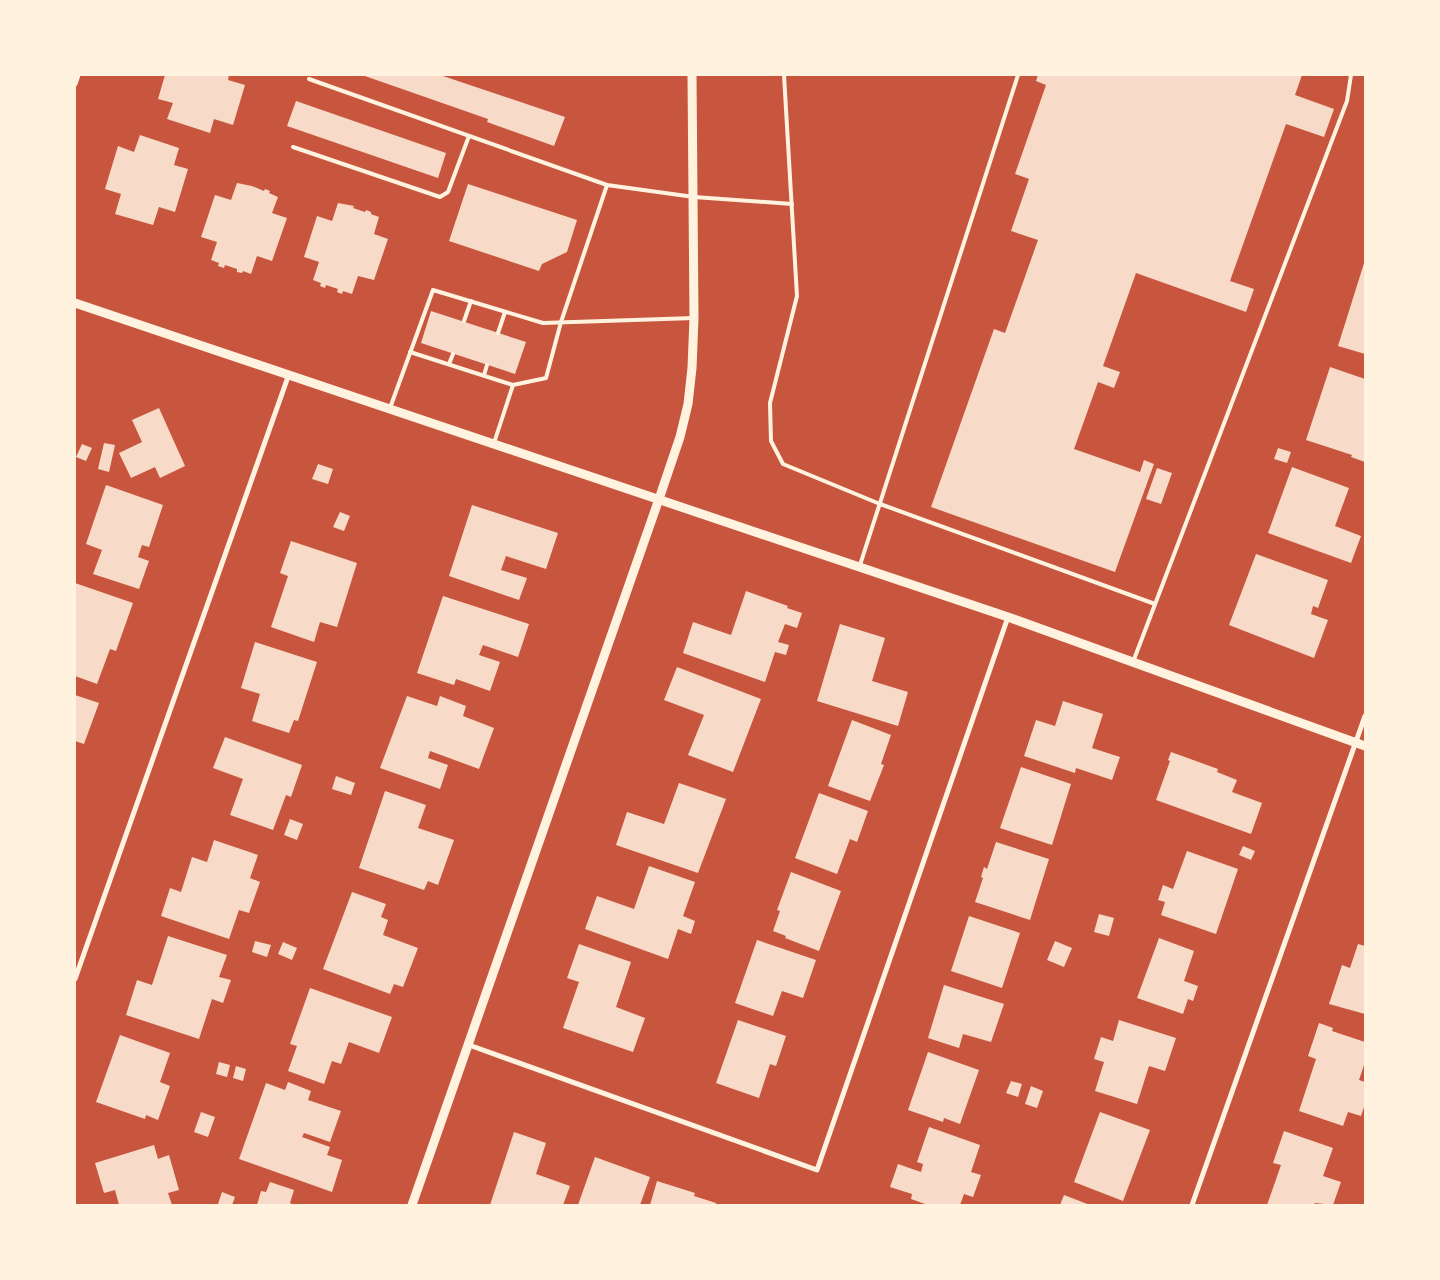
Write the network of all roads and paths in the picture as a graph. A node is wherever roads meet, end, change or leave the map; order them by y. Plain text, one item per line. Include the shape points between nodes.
1 (78, 75) edge
2 (692, 75) edge
3 (784, 75) edge
4 (1018, 75) edge
5 (1351, 75) edge
6 (309, 79) dead end
7 (75, 84) edge
8 (469, 136) junction
9 (293, 147) dead end
10 (607, 185) junction
11 (694, 197) junction
12 (792, 204) junction
13 (471, 301) junction
14 (75, 303) edge
15 (505, 312) junction
16 (694, 318) junction
17 (464, 321) dead end
18 (561, 322) junction
19 (498, 333) dead end
20 (410, 352) junction
21 (453, 354) dead end
22 (449, 364) junction
23 (487, 365) dead end
24 (289, 374) junction
25 (484, 375) junction
26 (513, 385) junction
27 (390, 408) junction
28 (494, 443) junction
29 (659, 498) junction
30 (880, 504) junction
31 (859, 567) junction
32 (1155, 604) junction
33 (1008, 617) junction
34 (1133, 662) junction
35 (1365, 716) edge
36 (1360, 744) edge
37 (75, 978) edge
38 (469, 1045) junction
39 (412, 1205) edge
40 (1192, 1205) edge

1 - 7 street
2 - 11 street
3 - 12 lane
4 - 30 lane
5 - 32 lane via 1347,101
6 - 8 lane
8 - 9 lane via 448,192 440,197
8 - 10 lane
10 - 11 lane
10 - 18 lane
11 - 12 lane
11 - 16 street
12 - 30 lane via 797,296 770,403 771,442 783,464
13 - 15 lane
13 - 17 lane
13 - 20 lane via 433,290
14 - 24 street
15 - 18 lane via 543,323
15 - 19 lane
16 - 18 lane
16 - 29 street via 688,404
18 - 26 lane via 546,378
20 - 22 lane
20 - 27 lane
21 - 22 lane
22 - 25 lane
23 - 25 lane
24 - 27 street
24 - 37 street
25 - 26 lane
26 - 28 lane
27 - 28 street
28 - 29 street
29 - 31 street
29 - 38 street
30 - 31 lane
30 - 32 lane
31 - 33 street
32 - 34 lane
33 - 34 street
33 - 38 street via 816,1170
34 - 36 street
35 - 36 street
36 - 40 street
38 - 39 street

